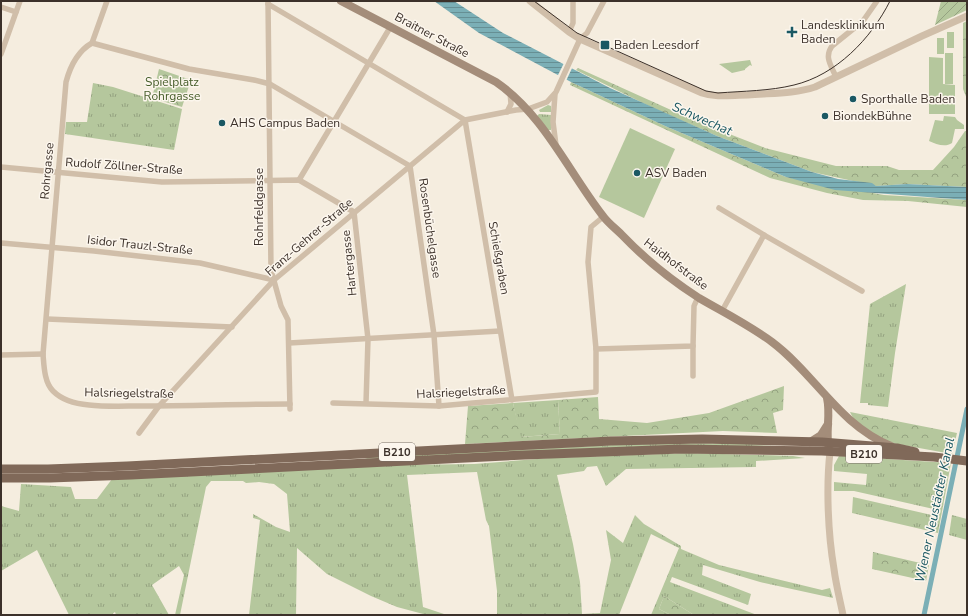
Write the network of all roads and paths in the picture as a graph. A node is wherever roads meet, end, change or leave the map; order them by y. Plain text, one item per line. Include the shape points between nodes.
1 (20, 1) edge
2 (107, 1) edge
3 (341, 1) edge
4 (530, 1) edge
5 (573, 1) edge
6 (604, 1) edge
7 (877, 1) edge
8 (268, 3) edge
9 (1, 7) edge
10 (16, 12) junction
11 (967, 16) edge
12 (391, 26) junction
13 (569, 32) junction
14 (580, 39) junction
15 (92, 43) junction
16 (1, 54) edge
17 (369, 64) junction
18 (836, 77) junction
19 (270, 84) junction
20 (510, 92) junction
21 (556, 92) junction
22 (528, 109) junction
23 (507, 112) junction
24 (465, 120) junction
25 (334, 121) junction
26 (557, 151) junction
27 (410, 166) junction
28 (1, 168) edge
29 (58, 172) junction
30 (270, 180) junction
31 (299, 180) junction
32 (719, 208) dead end
33 (354, 212) junction
34 (603, 216) junction
35 (764, 235) junction
36 (1, 243) edge
37 (52, 248) junction
38 (274, 280) junction
39 (862, 291) dead end
40 (698, 297) junction
41 (722, 311) junction
42 (47, 319) junction
43 (232, 327) junction
44 (500, 331) junction
45 (434, 335) junction
46 (368, 339) junction
47 (289, 343) junction
48 (693, 346) junction
49 (596, 349) junction
50 (43, 354) junction
51 (1, 355) edge
52 (693, 376) dead end
53 (512, 400) junction
54 (830, 401) junction
55 (334, 403) dead end
56 (366, 403) junction
57 (159, 406) junction
58 (290, 406) joint
59 (439, 406) junction
60 (829, 422) junction
61 (139, 433) dead end
62 (809, 442) junction
63 (830, 446) junction
64 (897, 448) junction
65 (934, 457) junction
66 (966, 461) edge
67 (1, 469) edge
68 (1, 478) edge
69 (843, 615) edge

1 - 10 street
2 - 15 street, Rohrgasse
3 - 12 main road, Braitner Straße
4 - 13 street
5 - 13 street via 573,23
6 - 14 street via 587,33
7 - 18 street via 863,21 829,50 829,61
8 - 17 street
8 - 19 street, Rohrfeldgasse
9 - 10 street
10 - 16 street
11 - 18 street
12 - 17 street
12 - 20 main road, Braitner Straße
13 - 14 street
14 - 18 street via 711,96 796,92
14 - 21 street
15 - 19 street, Rosenbüchelgasse via 189,69
15 - 29 street, Rohrgasse via 76,59 66,82
17 - 24 street
17 - 25 street
19 - 25 street, Rosenbüchelgasse
19 - 30 street, Rohrfeldgasse
20 - 22 main road, Braitner Straße
20 - 23 street via 511,104
21 - 22 street, Franz-Gehrer-Straße via 547,102
21 - 26 street, Haidhofstraße via 553,122
22 - 23 street, Franz-Gehrer-Straße
22 - 26 main road, Braitner Straße
23 - 24 street, Franz-Gehrer-Straße
24 - 27 street, Franz-Gehrer-Straße
24 - 44 street, Schießgraben
25 - 27 street, Rosenbüchelgasse
25 - 31 street
26 - 34 main road, Haidhofstraße
27 - 33 street, Franz-Gehrer-Straße
27 - 45 street, Rosenbüchelgasse
28 - 29 street, Rudolf Zöllner-Straße
29 - 30 street, Rudolf Zöllner-Straße via 162,182
29 - 37 street, Rohrgasse
30 - 31 street
30 - 38 street, Rohrfeldgasse via 271,270
31 - 33 street, Hartergasse
32 - 35 street
33 - 38 street, Franz-Gehrer-Straße
33 - 46 street, Hartergasse
34 - 40 main road, Haidhofstraße via 653,264
34 - 49 street via 590,227 589,255
35 - 39 street
35 - 41 street
36 - 37 street, Isidor Trauzl-Straße
37 - 38 street, Isidor Trauzl-Straße via 200,263
37 - 42 street, Rohrgasse
38 - 43 street, Franz-Gehrer-Straße
38 - 47 street, Rohrfeldgasse via 288,320
40 - 41 main road, Haidhofstraße
40 - 48 street via 694,306
41 - 54 main road, Haidhofstraße via 782,350
42 - 43 street
42 - 50 street, Rohrgasse
43 - 57 street, Franz-Gehrer-Straße
44 - 45 street
44 - 53 street, Schießgraben
45 - 46 street
45 - 59 street, Rosenbüchelgasse
46 - 47 street
46 - 56 street, Hartergasse
47 - 58 street, Rohrfeldgasse
48 - 49 street
48 - 52 street
49 - 53 street, Halsriegelstraße via 596,392
50 - 51 street
50 - 57 street, Halsriegelstraße via 48,383 52,390 66,399 89,405
53 - 59 street, Halsriegelstraße
54 - 60 main road
54 - 63 main road via 834,415
54 - 64 main road, Haidhofstraße via 859,428
55 - 56 street, Halsriegelstraße
56 - 59 street, Halsriegelstraße
57 - 58 street, Halsriegelstraße
57 - 61 street, Franz-Gehrer-Straße
60 - 62 main road via 821,435
60 - 63 main road
62 - 63 main road, B210
62 - 67 main road, B210 via 610,441 127,466
63 - 64 main road, B210
63 - 65 main road, B210
63 - 68 main road, B210 via 612,450 130,475
63 - 69 street via 830,531
64 - 65 main road, B210
65 - 66 main road, B210

